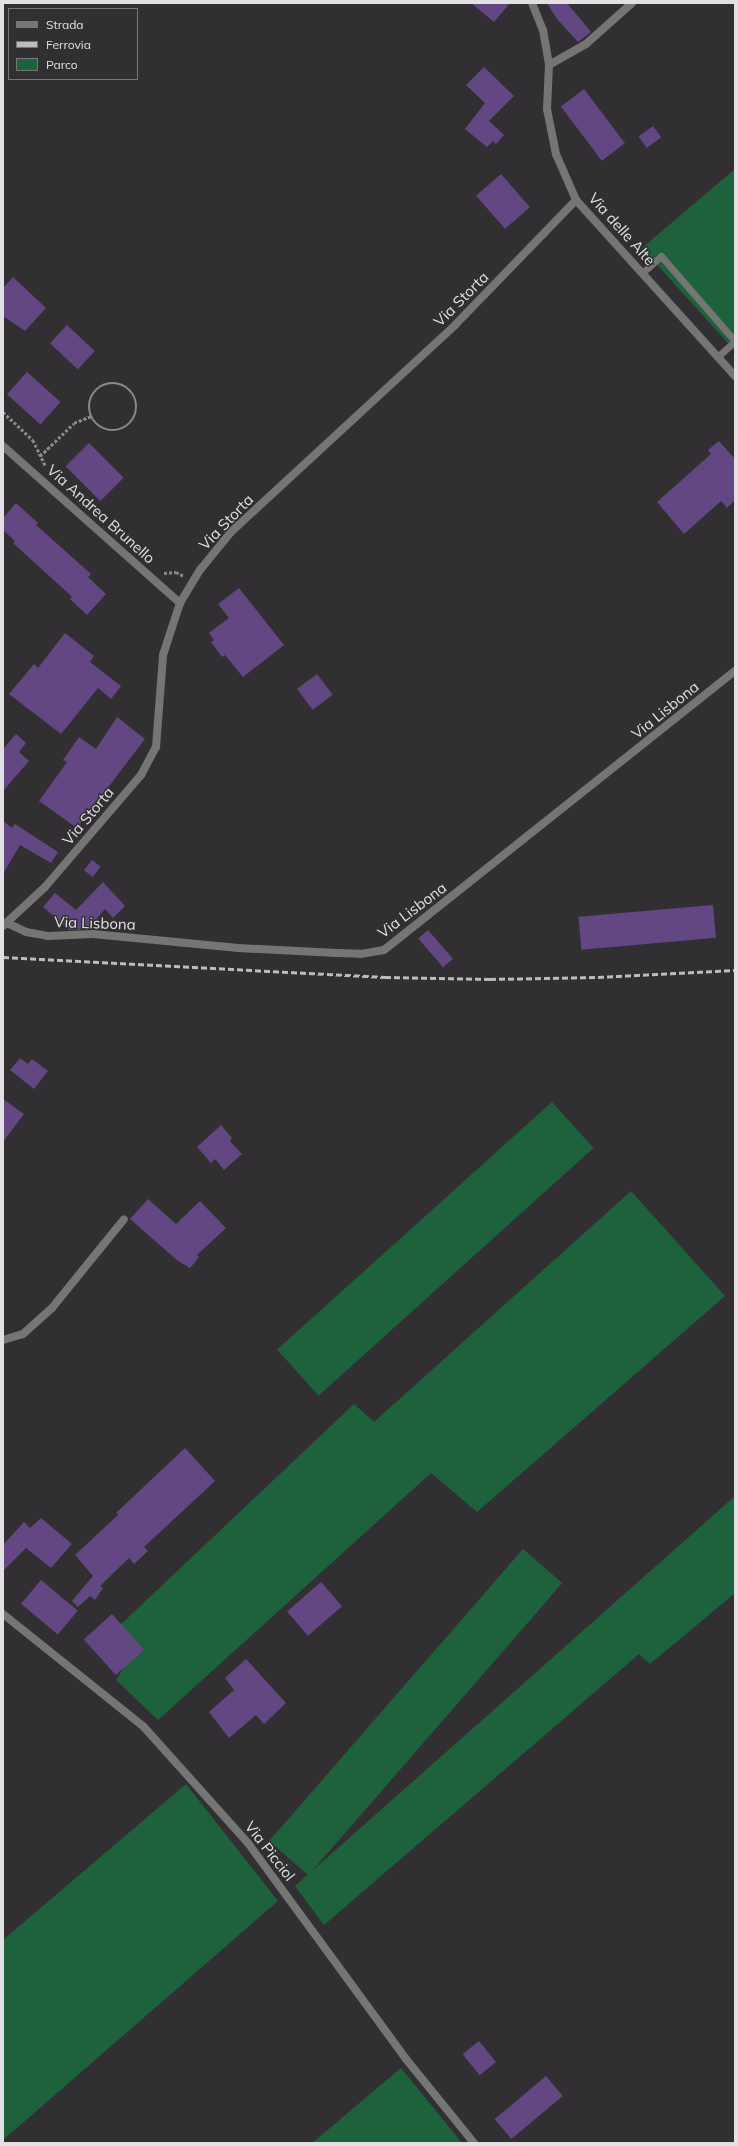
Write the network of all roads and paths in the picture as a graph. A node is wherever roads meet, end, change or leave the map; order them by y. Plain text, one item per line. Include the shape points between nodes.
1 (532, 3) edge
2 (632, 3) edge
3 (549, 66) junction
4 (576, 200) junction
5 (642, 273) junction
6 (717, 356) junction
7 (735, 376) edge
8 (3, 412) edge
9 (91, 416) junction
10 (3, 446) edge
11 (40, 456) junction
12 (52, 473) dead end
13 (158, 569) dead end
14 (192, 582) junction
15 (180, 603) junction
16 (735, 671) edge
17 (5, 924) edge
18 (124, 1219) dead end
19 (3, 1340) edge
20 (3, 1614) edge
21 (474, 2143) edge

1 - 3 street, Via delle Alte via 544,30
2 - 3 street via 586,44
3 - 4 street, Via delle Alte via 547,109 556,154
4 - 5 street, Via delle Alte
4 - 14 street, Via Storta via 455,325 231,532
5 - 6 street, Via delle Alte
5 - 6 lane via 661,256 735,341
6 - 7 street, Via delle Alte
8 - 11 path via 33,440
9 - 9 path via 91,398 104,385 122,385 135,398 136,416 124,428 114,431 104,429
9 - 11 path via 74,423
10 - 15 street, Via Andrea Brunello
11 - 12 path
13 - 14 path via 164,574 176,572
14 - 15 street, Via Storta
15 - 17 street, Via Storta via 163,655 159,725 153,753 141,775 98,828 45,887
16 - 17 street, Via Lisbona via 384,950 361,954 238,948 92,934 48,936 26,932
18 - 19 street via 52,1308 22,1334
20 - 21 street, Via Picciol via 143,1726 248,1843 406,2059

